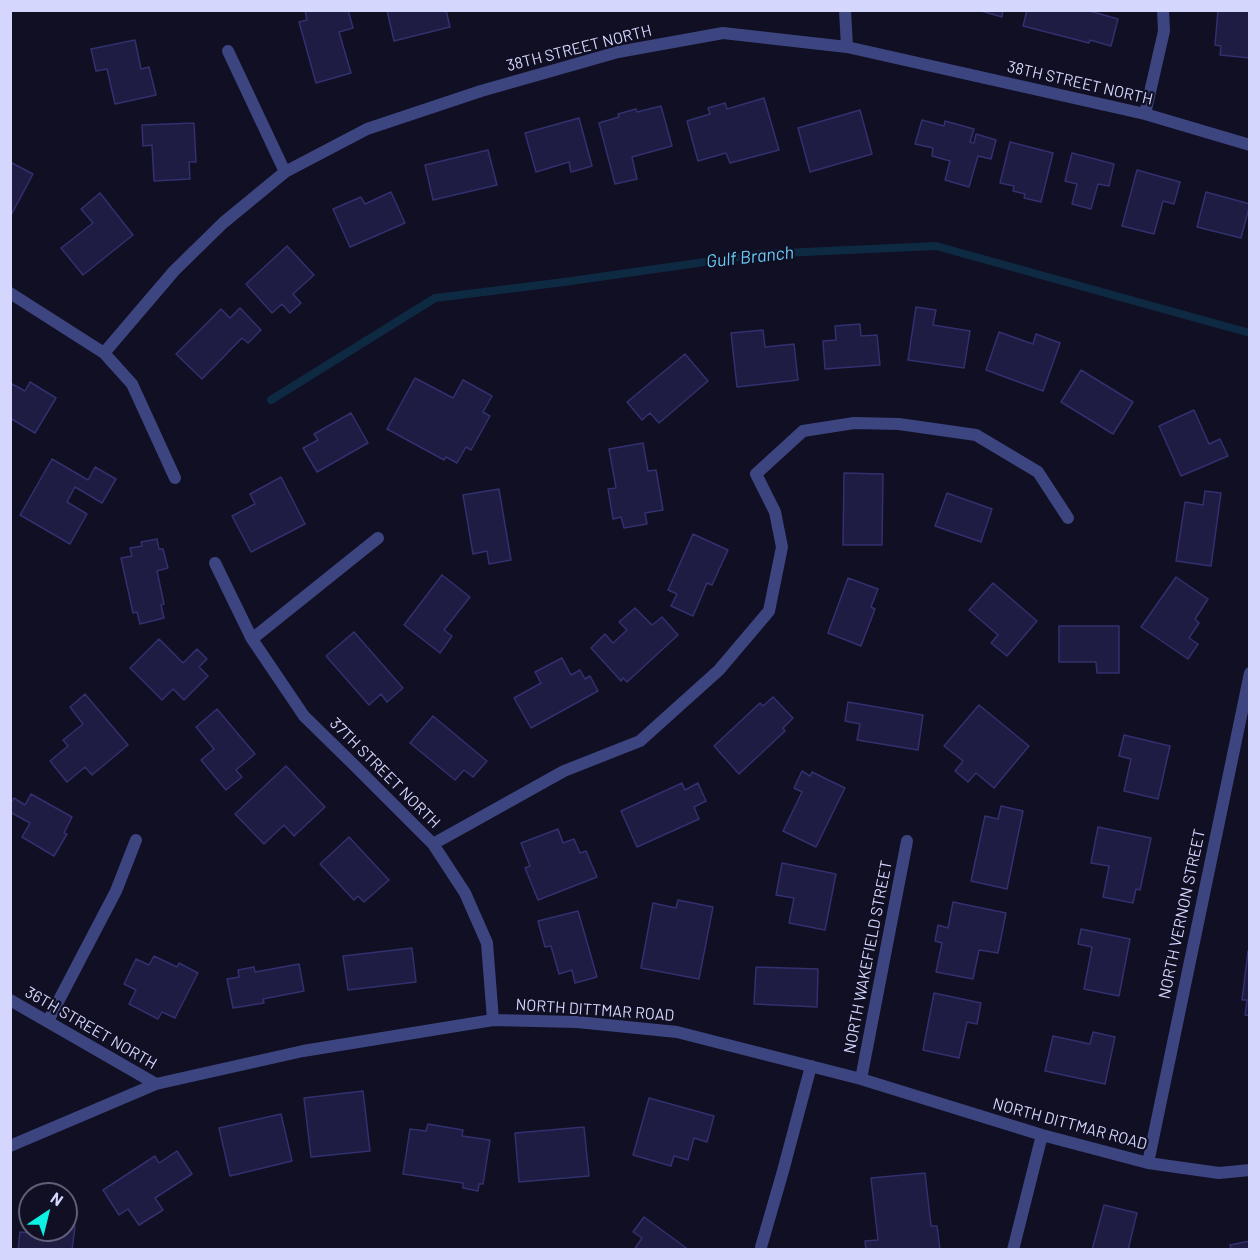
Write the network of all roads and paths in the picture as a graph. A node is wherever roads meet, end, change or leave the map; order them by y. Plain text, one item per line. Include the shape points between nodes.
1 (845, 10) edge
2 (1164, 10) edge
3 (848, 47) junction
4 (228, 51) dead end
5 (1145, 114) junction
6 (1250, 145) edge
7 (285, 172) junction
8 (10, 293) edge
9 (104, 353) junction
10 (175, 478) dead end
11 (1068, 518) dead end
12 (378, 538) dead end
13 (215, 563) dead end
14 (252, 639) junction
15 (1250, 673) edge
16 (136, 840) dead end
17 (908, 841) dead end
18 (433, 844) junction
19 (10, 1000) edge
20 (493, 1020) junction
21 (48, 1021) junction
22 (811, 1066) junction
23 (861, 1079) junction
24 (156, 1084) junction
25 (1042, 1135) junction
26 (10, 1146) edge
27 (1148, 1162) junction
28 (1250, 1170) edge
29 (761, 1247) dead end
30 (1013, 1250) edge

1 - 3 street
2 - 5 street via 1164,31
3 - 5 street, 38TH STREET NORTH
3 - 7 street, 38TH STREET NORTH via 723,33 618,52 367,129
4 - 7 street
5 - 6 street, 38TH STREET NORTH
7 - 9 street, 38TH STREET NORTH via 223,223 174,272
8 - 9 street
9 - 10 street via 132,384
11 - 18 street via 1038,472 976,435 899,424 854,423 803,431 756,474 775,512 782,547 769,611 719,670 640,741 564,771
12 - 14 street
13 - 14 street, 37TH STREET NORTH
14 - 18 street, 37TH STREET NORTH via 304,716
15 - 27 street, NORTH VERNON STREET
16 - 21 street via 116,891
17 - 23 street, NORTH WAKEFIELD STREET
18 - 20 street, 37TH STREET NORTH via 465,893 486,944
19 - 21 street, 36TH STREET NORTH
20 - 22 street, NORTH DITTMAR ROAD via 577,1022 676,1032
20 - 24 street, NORTH DITTMAR ROAD via 303,1051
21 - 24 street, 36TH STREET NORTH
22 - 23 street, NORTH DITTMAR ROAD
22 - 29 street
23 - 25 street, NORTH DITTMAR ROAD
24 - 26 street, NORTH DITTMAR ROAD
25 - 27 street, NORTH DITTMAR ROAD
25 - 30 street
27 - 28 street, NORTH DITTMAR ROAD via 1219,1173

